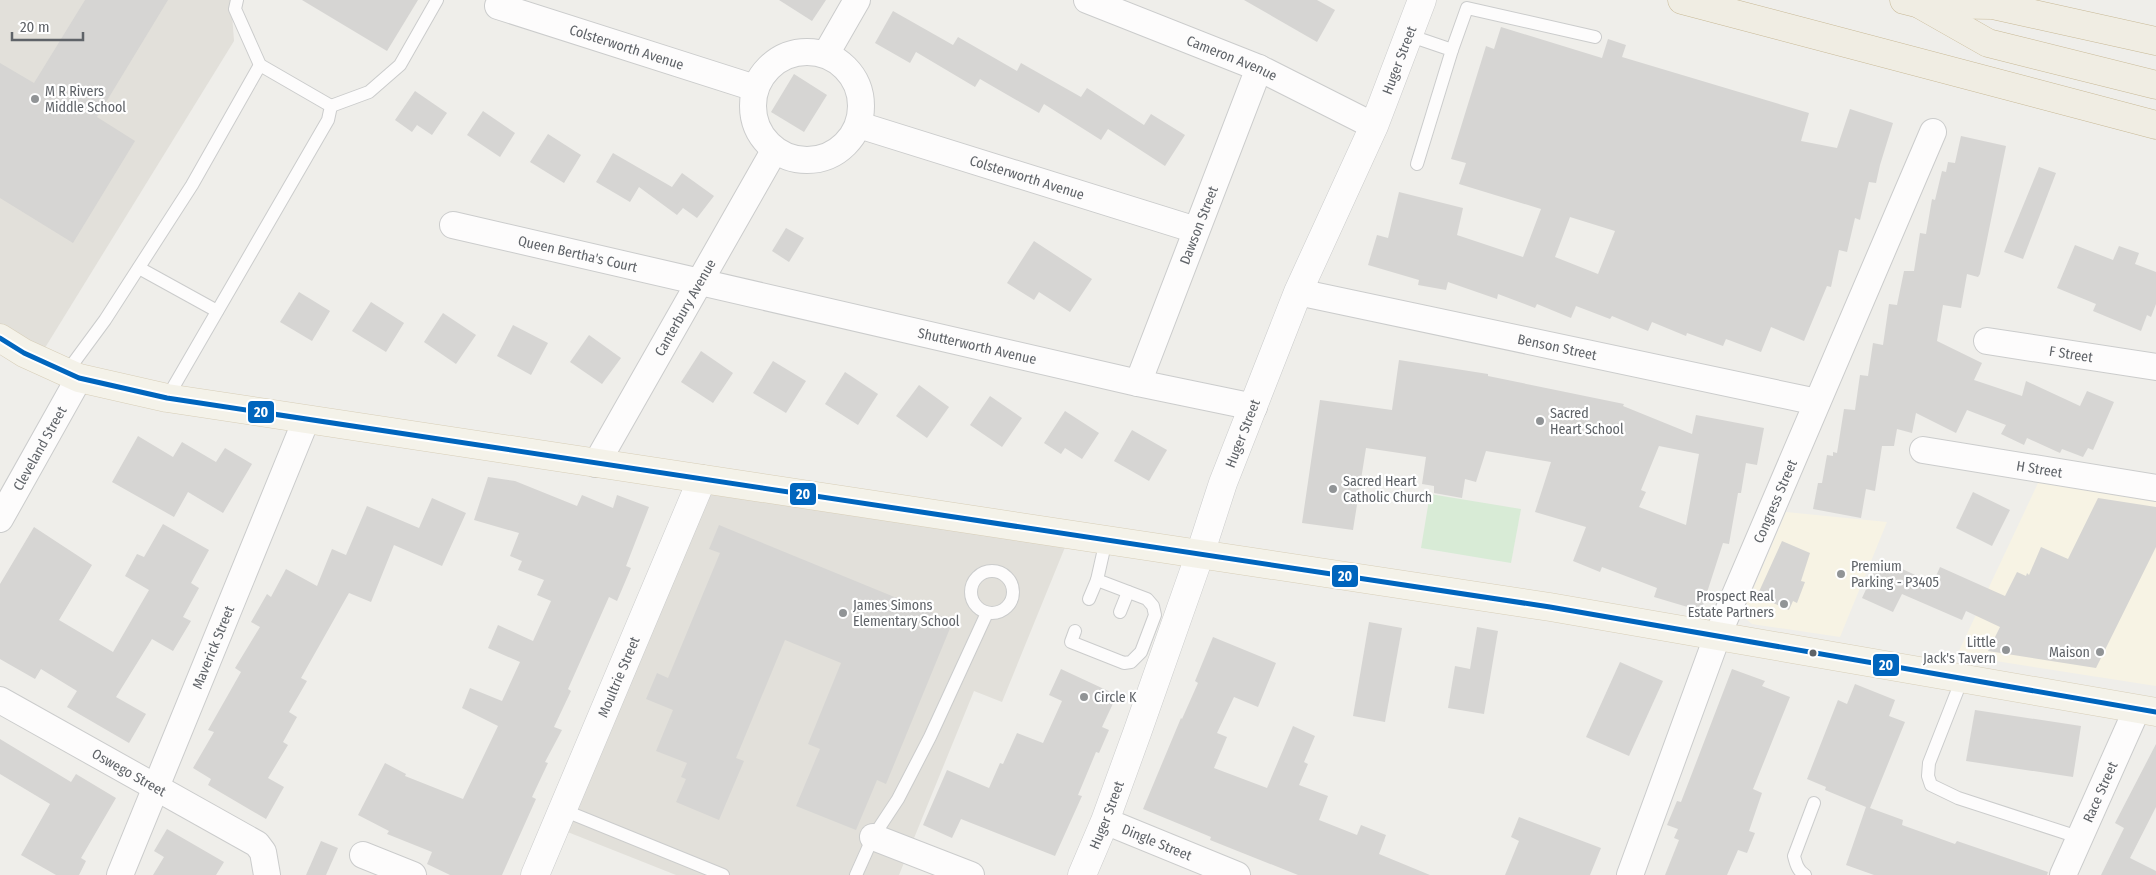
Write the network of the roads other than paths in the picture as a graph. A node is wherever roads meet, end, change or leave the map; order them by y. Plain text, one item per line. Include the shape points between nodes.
1 (237, 0) edge
2 (437, 0) edge
3 (857, 0) edge
4 (1087, 0) edge
5 (1422, 0) edge
6 (1682, 0) edge
7 (1912, 2) edge
8 (498, 6) dead end
9 (1408, 35) junction
10 (1595, 38) dead end
11 (2156, 41) edge
12 (1452, 50) junction
13 (826, 54) junction
14 (260, 65) junction
15 (1258, 68) junction
16 (2156, 85) edge
17 (755, 88) junction
18 (331, 106) junction
19 (859, 125) junction
20 (2156, 125) edge
21 (1374, 126) junction
22 (1933, 132) dead end
23 (774, 151) junction
24 (1417, 164) dead end
25 (453, 225) dead end
26 (1196, 230) junction
27 (139, 268) junction
28 (700, 281) junction
29 (1298, 292) junction
30 (217, 311) junction
31 (0, 338) edge
32 (1987, 341) dead end
33 (2156, 367) edge
34 (72, 375) junction
35 (1138, 383) junction
36 (167, 398) junction
37 (1817, 402) junction
38 (1254, 407) junction
39 (306, 420) junction
40 (1923, 450) dead end
41 (596, 464) junction
42 (702, 479) junction
43 (2156, 488) edge
44 (0, 519) edge
45 (1106, 540) junction
46 (1200, 554) junction
47 (1097, 580) junction
48 (1128, 592) junction
49 (1089, 599) dead end
50 (1120, 612) dead end
51 (987, 613) dead end
52 (1075, 631) dead end
53 (1718, 637) junction
54 (1151, 656) junction
55 (1962, 679) junction
56 (0, 700) edge
57 (2146, 710) edge
58 (157, 788) junction
59 (1814, 803) dead end
60 (563, 810) junction
61 (1105, 821) junction
62 (873, 837) junction
63 (2078, 837) junction
64 (363, 855) dead end
65 (120, 875) edge
66 (267, 875) edge
67 (413, 875) edge
68 (535, 875) edge
69 (723, 875) edge
70 (856, 875) edge
71 (971, 875) edge
72 (1082, 875) edge
73 (1237, 875) edge
74 (1630, 875) edge
75 (1805, 875) edge
76 (2062, 875) edge

1 - 14 lane via 235,9
2 - 18 lane via 400,65 369,92
3 - 13 street
4 - 15 street, Cameron Avenue
5 - 9 street, Huger Street
6 - 20 highway
7 - 11 highway via 1993,5
7 - 16 highway via 1988,43
8 - 17 street, Colsterworth Avenue
9 - 12 lane
9 - 21 street, Huger Street
10 - 12 lane via 1467,8
12 - 24 lane
13 - 17 street via 797,52 772,64
13 - 19 street via 850,71 855,79 861,97
14 - 18 lane
14 - 27 lane via 192,185
15 - 21 street, Cameron Avenue
15 - 26 street, Dawson Street
17 - 23 street via 753,116 765,142
18 - 30 lane via 328,120
19 - 23 street via 842,148 817,161 788,158
19 - 26 street, Colsterworth Avenue
21 - 29 street, Huger Street
22 - 37 street, Congress Street
23 - 28 street, Canterbury Avenue
25 - 28 street, Queen Bertha's Court
26 - 35 street, Dawson Street
27 - 30 lane
27 - 34 lane
28 - 35 street, Shutterworth Avenue
28 - 41 street, Canterbury Avenue
29 - 37 street, Benson Street
29 - 38 street, Huger Street
30 - 36 lane
31 - 34 main road
32 - 33 street, F Street
34 - 36 main road
34 - 44 street, Cleveland Street
35 - 38 street, Shutterworth Avenue
36 - 39 main road
37 - 53 street, Congress Street
38 - 46 street, Huger Street via 1223,483
39 - 41 main road
39 - 58 street, Maverick Street
40 - 43 street, H Street
41 - 42 main road
42 - 45 main road
42 - 60 street, Moultrie Street
45 - 46 main road
45 - 47 lane
46 - 53 main road via 1550,607
46 - 54 street, Huger Street
47 - 48 lane
47 - 49 lane
48 - 50 lane
48 - 54 lane via 1153,606
51 - 62 lane via 930,737 898,799
52 - 54 lane via 1071,642 1104,649 1124,663
53 - 55 main road
53 - 74 street, Congress Street
54 - 61 street, Huger Street
55 - 57 main road
55 - 63 lane via 1929,763 1928,776 1932,785 1958,798
56 - 58 street, Oswego Street
57 - 63 street, Race Street
58 - 65 street, Maverick Street
58 - 66 street, Oswego Street via 257,844 264,852
59 - 75 lane via 1794,856 1798,868
60 - 68 street, Moultrie Street
60 - 69 lane
61 - 72 street, Huger Street
61 - 73 street, Dingle Street
62 - 70 lane
62 - 71 street
63 - 76 street, Race Street
64 - 67 street

